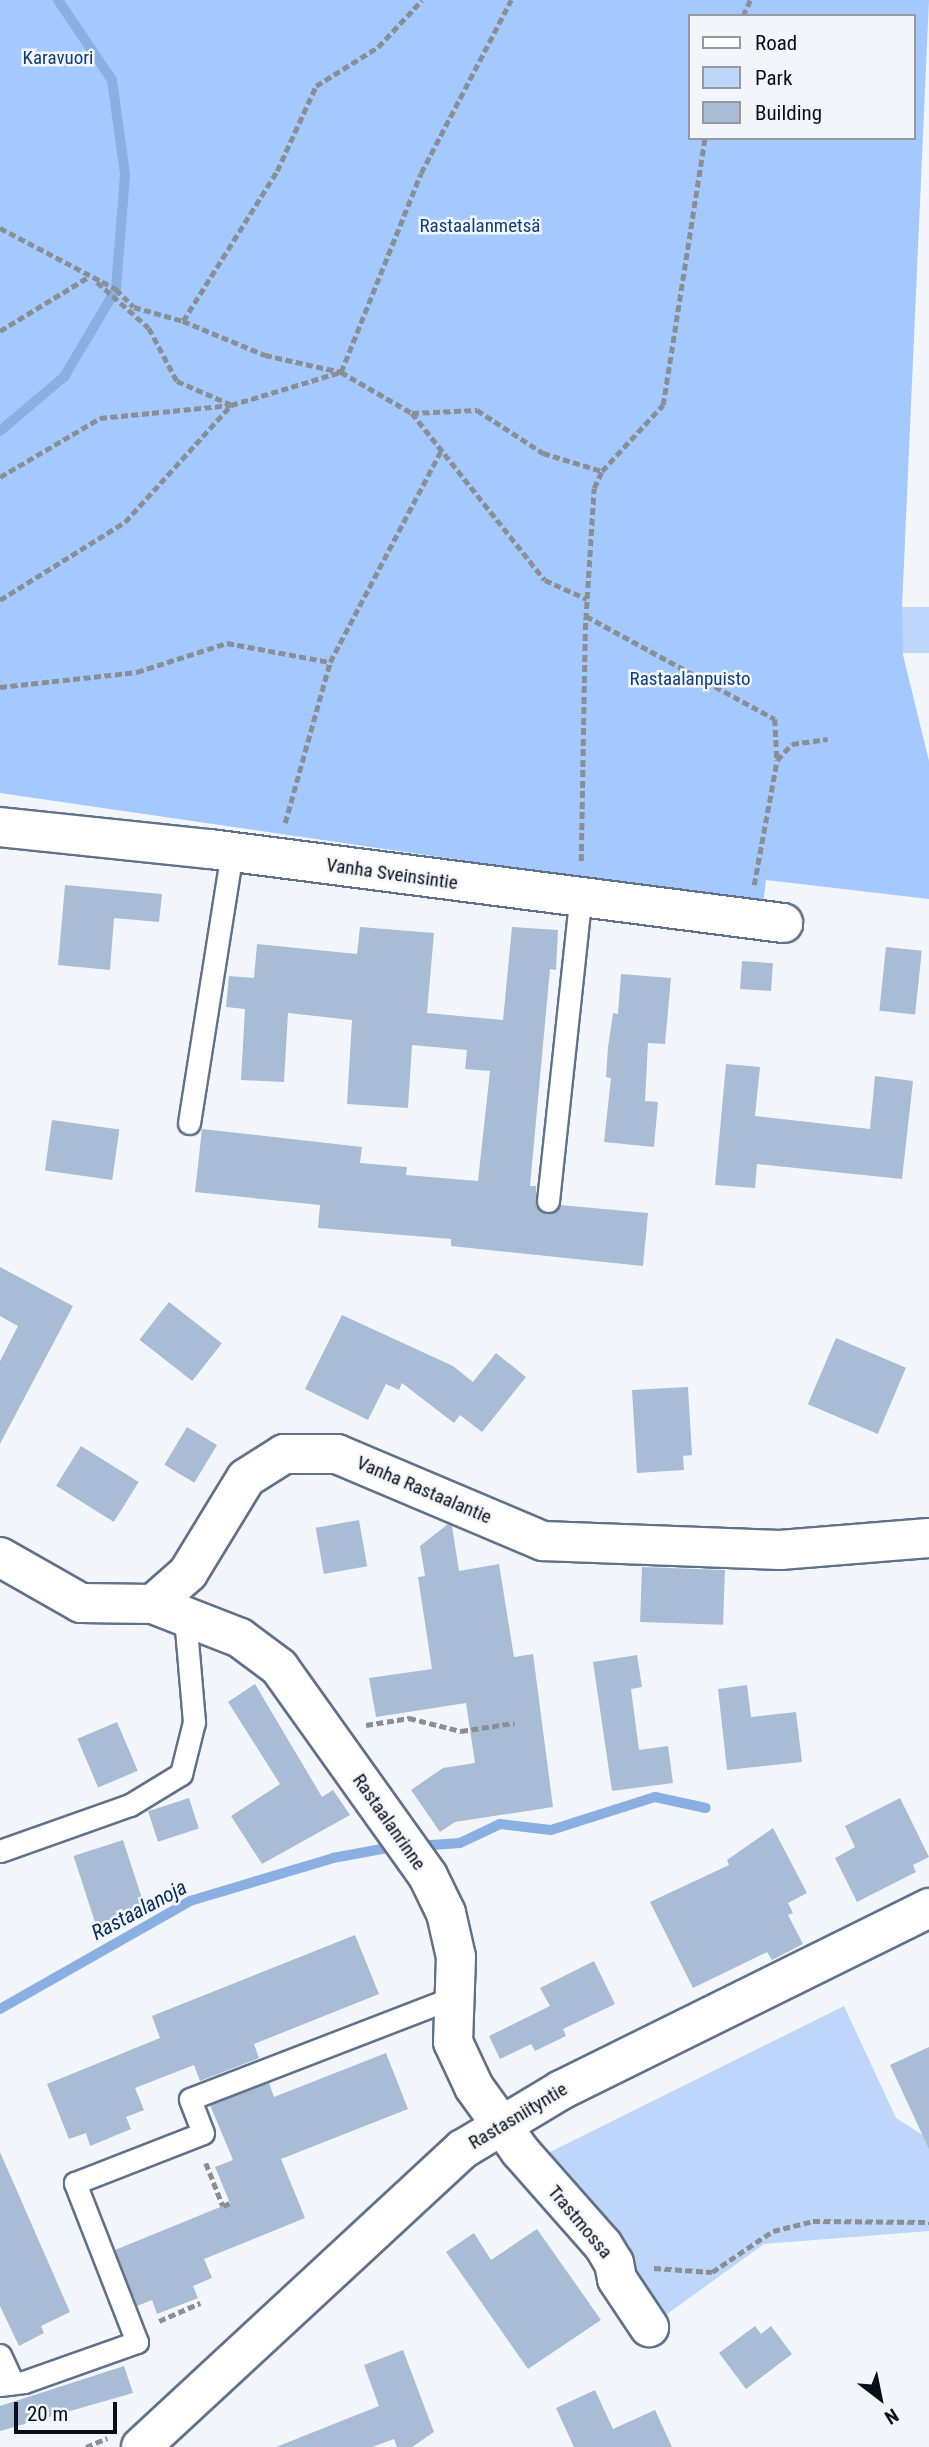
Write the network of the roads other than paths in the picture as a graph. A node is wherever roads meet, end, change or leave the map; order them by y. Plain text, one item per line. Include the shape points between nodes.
1 (0, 827) edge
2 (232, 852) junction
3 (580, 900) junction
4 (765, 921) road end
5 (189, 1122) dead end
6 (548, 1201) dead end
7 (929, 1538) edge
8 (0, 1556) edge
9 (169, 1611) junction
10 (0, 1851) edge
11 (929, 1908) edge
12 (457, 1996) junction
13 (499, 2124) junction
14 (649, 2327) dead end
15 (0, 2355) edge
16 (7, 2384) edge
17 (141, 2447) edge

1 - 2 street, Vanha Sveinsintie
2 - 3 street, Vanha Sveinsintie
2 - 5 lane
3 - 4 street, Vanha Sveinsintie
3 - 6 lane
7 - 9 street, Vanha Rastaalantie via 780,1550 543,1541 337,1454 284,1454 246,1478
8 - 9 street via 81,1603
9 - 10 lane via 194,1722 181,1774 130,1805
9 - 12 street, Rastaalanrinne via 240,1638 279,1667 428,1876 446,1913 456,1957
11 - 13 street, Rastasniityntie
12 - 13 street, Rastaalanrinne via 453,2042
12 - 16 lane via 190,2099 204,2133 75,2183 136,2342
13 - 14 street, Trastmossa via 614,2263 617,2279
13 - 17 street, Rastasniityntie via 463,2149
15 - 16 lane

